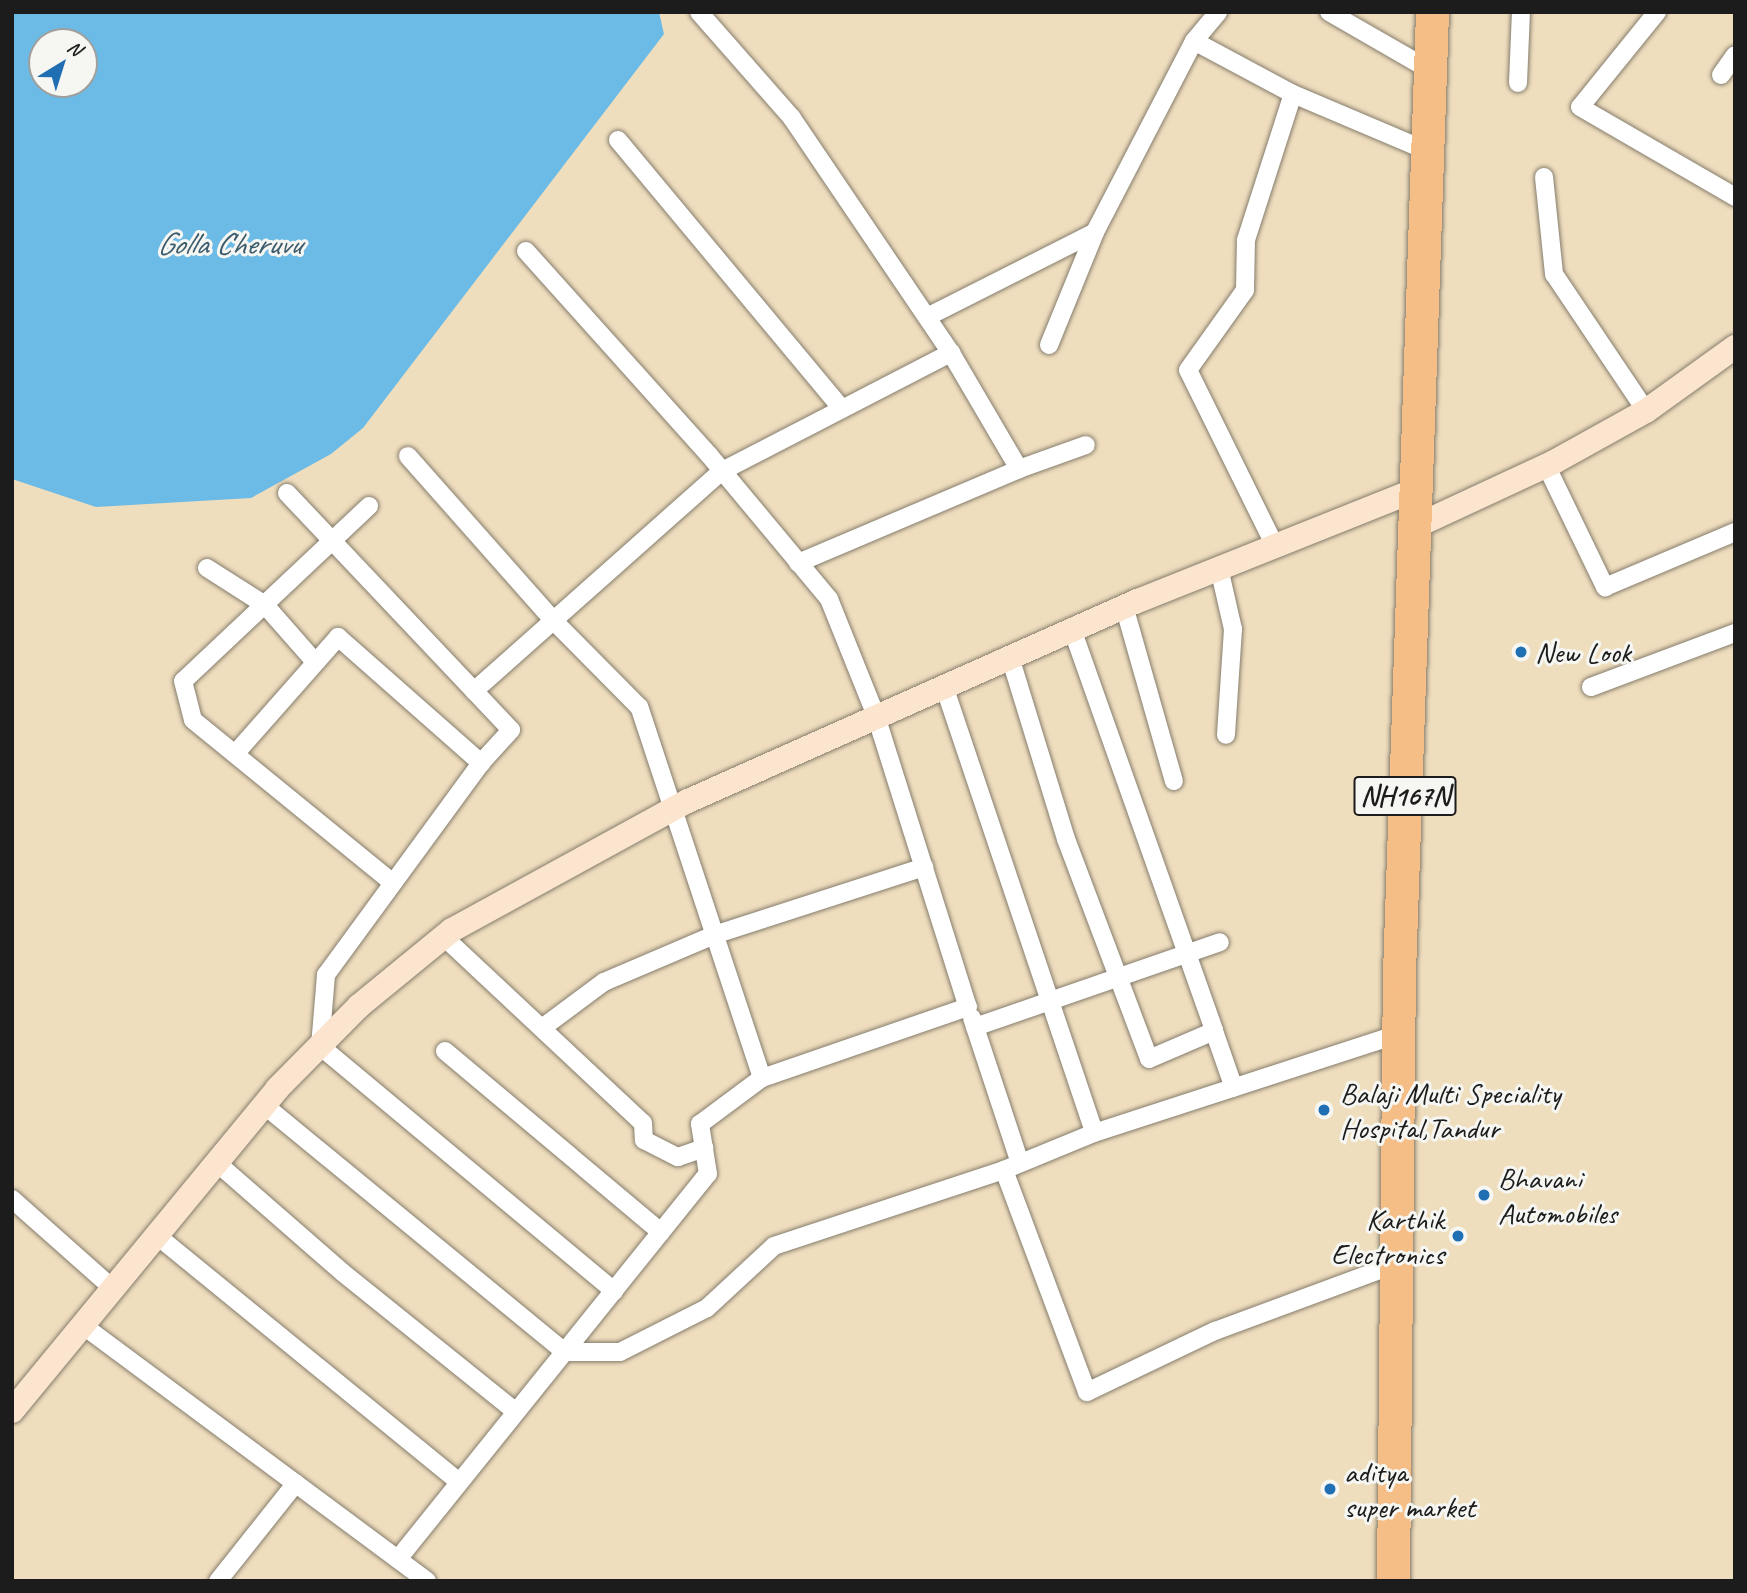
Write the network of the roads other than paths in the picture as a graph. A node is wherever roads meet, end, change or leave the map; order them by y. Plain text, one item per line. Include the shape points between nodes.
1 (699, 12) edge
2 (1218, 12) edge
3 (1329, 12) edge
4 (1432, 12) edge
5 (1521, 12) edge
6 (1657, 12) edge
7 (1194, 41) junction
8 (1735, 55) edge
9 (1430, 70) junction
10 (1721, 75) dead end
11 (1518, 83) dead end
12 (1293, 94) junction
13 (618, 141) dead end
14 (1427, 151) junction
15 (1544, 177) dead end
16 (1735, 197) edge
17 (1095, 232) junction
18 (526, 251) dead end
19 (927, 317) junction
20 (1049, 345) dead end
21 (1735, 347) edge
22 (951, 353) junction
23 (842, 409) junction
24 (1646, 411) junction
25 (1086, 445) dead end
26 (408, 456) dead end
27 (1546, 465) junction
28 (1019, 469) junction
29 (722, 471) junction
30 (1415, 490) junction
31 (287, 493) dead end
32 (369, 506) dead end
33 (1414, 527) junction
34 (1735, 532) edge
35 (334, 542) junction
36 (1275, 546) junction
37 (799, 563) junction
38 (207, 568) dead end
39 (1219, 568) junction
40 (265, 605) junction
41 (1124, 606) junction
42 (553, 620) junction
43 (1072, 629) junction
44 (1735, 633) edge
45 (1010, 657) junction
46 (315, 662) junction
47 (944, 686) junction
48 (1591, 687) dead end
49 (474, 691) junction
50 (876, 716) junction
51 (1226, 735) dead end
52 (235, 754) junction
53 (481, 763) junction
54 (1174, 781) dead end
55 (672, 810) junction
56 (924, 867) junction
57 (393, 883) junction
58 (714, 935) junction
59 (444, 937) junction
60 (1220, 942) dead end
61 (1184, 954) junction
62 (1116, 978) junction
63 (1051, 1001) junction
64 (968, 1007) junction
65 (975, 1027) junction
66 (542, 1028) junction
67 (1214, 1031) junction
68 (1398, 1034) junction
69 (320, 1046) junction
70 (445, 1051) dead end
71 (762, 1078) junction
72 (1234, 1088) junction
73 (264, 1105) junction
74 (1094, 1133) junction
75 (704, 1148) junction
76 (216, 1162) junction
77 (1012, 1165) junction
78 (12, 1199) edge
79 (661, 1232) junction
80 (155, 1234) junction
81 (1396, 1264) junction
82 (111, 1287) junction
83 (614, 1292) junction
84 (81, 1324) junction
85 (565, 1352) junction
86 (12, 1411) edge
87 (516, 1412) junction
88 (460, 1482) junction
89 (296, 1483) junction
90 (398, 1559) junction
91 (218, 1581) edge
92 (427, 1581) edge
93 (1394, 1581) edge

1 - 19 street via 792,118
2 - 7 street
3 - 9 street
4 - 9 highway, NH167N
5 - 11 street
6 - 16 street via 1580,107
7 - 12 street
7 - 17 street
8 - 10 street
9 - 14 highway, NH167N
12 - 14 street
12 - 36 street via 1246,240 1245,290 1188,370
13 - 23 street
14 - 30 highway, NH167N
15 - 24 street via 1554,274
17 - 19 street
17 - 20 street
18 - 29 street
19 - 22 street
21 - 24 street
22 - 23 street
22 - 28 street
23 - 29 street
24 - 27 street
25 - 28 street
26 - 42 street
27 - 33 street
27 - 34 street via 1605,587
28 - 37 street
29 - 37 street
29 - 42 street
30 - 33 highway, NH167N
30 - 36 street
31 - 35 street
32 - 35 street
33 - 68 highway, NH167N
35 - 40 street
35 - 49 street
36 - 39 street
37 - 50 street via 829,599
38 - 40 street
39 - 41 street
39 - 51 street via 1233,629
40 - 46 street
40 - 52 street via 183,681 193,720
41 - 43 street
41 - 54 street
42 - 49 street
42 - 55 street via 639,706
43 - 45 street
43 - 61 street
44 - 48 street
45 - 47 street
45 - 62 street via 1066,839
46 - 52 street
46 - 53 street via 338,637
47 - 50 street
47 - 63 street
49 - 53 street via 511,730
50 - 55 street
50 - 56 street
52 - 57 street
53 - 57 street
55 - 58 street
55 - 59 street
56 - 58 street
56 - 64 street
57 - 69 street via 326,975
58 - 66 street via 604,982
58 - 71 street
59 - 66 street
59 - 69 street via 359,1006
60 - 61 street
61 - 62 street
61 - 67 street
62 - 63 street
62 - 67 street via 1149,1059
63 - 65 street
63 - 74 street
64 - 65 street
64 - 71 street
65 - 77 street
66 - 75 street via 643,1123 644,1140 678,1157
67 - 72 street
68 - 72 street
68 - 81 highway, NH167N
69 - 73 street
69 - 83 street
70 - 79 street
71 - 75 street via 700,1124
72 - 74 street
73 - 76 street
73 - 85 street
74 - 77 street
75 - 79 street via 708,1174
76 - 80 street
76 - 87 street via 342,1272
77 - 81 street via 1087,1392 1215,1331
77 - 85 street via 774,1246 707,1308 620,1352
78 - 82 street
79 - 83 street
80 - 82 street
80 - 88 street
81 - 93 highway, NH167N
82 - 84 street
83 - 85 street
84 - 86 street
84 - 89 street
85 - 87 street
87 - 88 street
88 - 90 street
89 - 90 street
89 - 91 street
90 - 92 street

